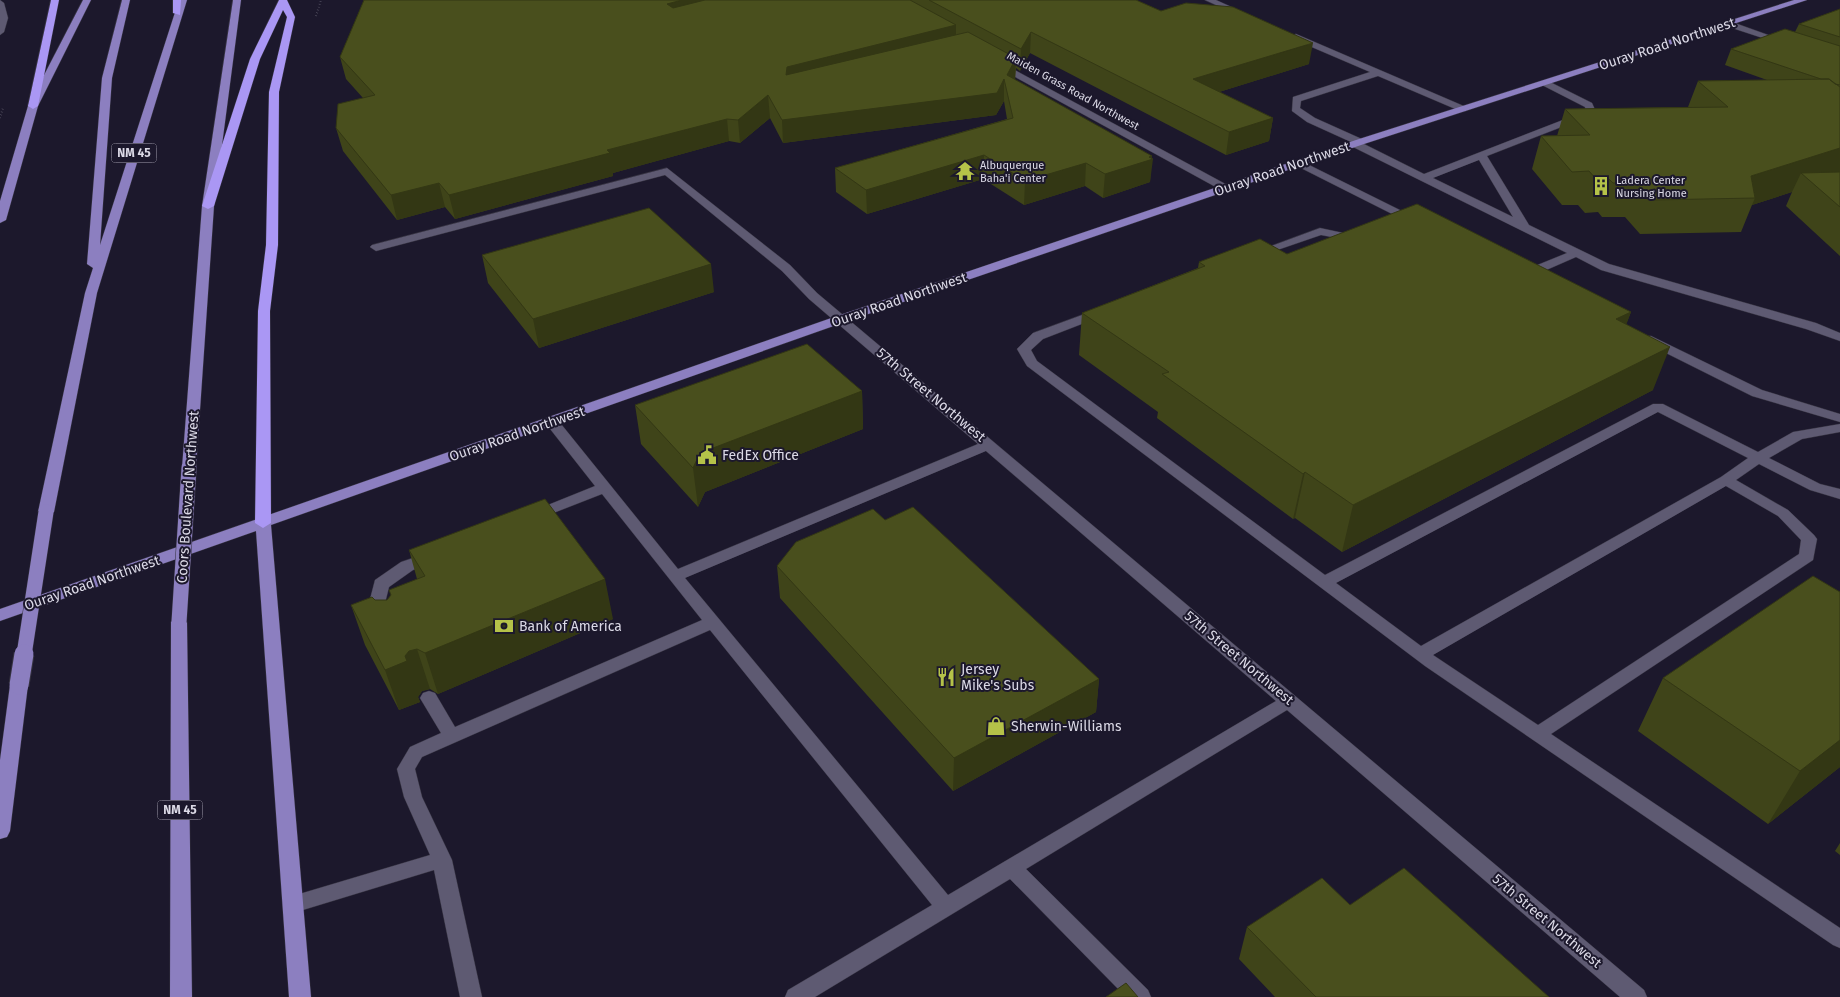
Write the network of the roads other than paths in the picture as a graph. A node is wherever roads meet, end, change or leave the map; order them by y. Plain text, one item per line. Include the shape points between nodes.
1 (55, 0) edge
2 (87, 0) edge
3 (126, 0) edge
4 (177, 0) edge
5 (182, 0) edge
6 (237, 0) edge
7 (1210, 0) edge
8 (1799, 0) edge
9 (283, 1) edge
10 (0, 3) edge
11 (177, 13) junction
12 (1254, 19) edge
13 (1729, 24) junction
14 (0, 32) edge
15 (1289, 35) edge
16 (1794, 46) edge
17 (986, 58) edge
18 (1378, 73) junction
19 (1545, 83) junction
20 (33, 106) junction
21 (1463, 109) junction
22 (1357, 143) junction
23 (1481, 155) junction
24 (1299, 163) junction
25 (1424, 178) junction
26 (1227, 189) junction
27 (208, 206) junction
28 (0, 220) edge
29 (1396, 228) edge
30 (1525, 228) junction
31 (1369, 238) edge
32 (376, 247) dead end
33 (1576, 253) junction
34 (1241, 259) edge
35 (1540, 284) edge
36 (91, 293) junction
37 (1112, 308) edge
38 (842, 319) junction
39 (1644, 336) edge
40 (1840, 337) edge
41 (1840, 418) edge
42 (552, 422) junction
43 (1840, 428) edge
44 (989, 445) junction
45 (1758, 458) junction
46 (1726, 480) junction
47 (604, 488) junction
48 (1840, 494) edge
49 (263, 523) junction
50 (515, 523) edge
51 (443, 552) edge
52 (675, 576) junction
53 (1324, 582) junction
54 (0, 615) edge
55 (713, 622) junction
56 (390, 627) edge
57 (1421, 654) junction
58 (430, 698) dead end
59 (1289, 701) junction
60 (1538, 734) junction
61 (452, 737) junction
62 (0, 831) edge
63 (442, 860) junction
64 (1011, 867) junction
65 (293, 904) junction
66 (946, 907) junction
67 (1840, 939) edge
68 (181, 997) edge
69 (300, 997) edge
70 (471, 997) edge
71 (796, 997) edge
72 (1140, 997) edge
73 (1636, 997) edge

1 - 20 highway
2 - 20 main road
3 - 36 main road via 107,78
4 - 11 highway
5 - 11 main road, NM 45
6 - 27 main road, Coors Boulevard Northwest / NM 45
7 - 12 street
8 - 13 main road, Ouray Road Northwest
9 - 27 highway via 254,59
9 - 49 highway via 291,17 274,92 272,245 264,310
10 - 14 street via 5,22
11 - 36 main road, NM 45
13 - 16 street
13 - 19 main road, Ouray Road Northwest
15 - 18 street
17 - 26 street, Maiden Grass Road Northwest
18 - 21 street
18 - 22 street via 1296,99 1295,109
19 - 21 main road, Ouray Road Northwest
19 - 23 street via 1589,104 1591,112
20 - 28 main road
21 - 22 main road, Ouray Road Northwest
22 - 24 main road, Ouray Road Northwest
22 - 25 street
23 - 25 street
23 - 30 street
24 - 26 main road, Ouray Road Northwest
24 - 29 street via 1418,223
25 - 30 street
26 - 38 main road, Ouray Road Northwest
27 - 68 main road, Coors Boulevard Northwest / NM 45, bridge via 179,622
30 - 33 street
31 - 34 street via 1360,240 1320,232
32 - 38 street, 57th Street Northwest via 667,170 786,268 813,296
33 - 35 street via 1518,274
33 - 40 street via 1604,267 1812,326
36 - 62 main road, NM 45, bridge via 46,512
37 - 53 street via 1038,336 1024,349 1032,363
38 - 42 main road, Ouray Road Northwest
38 - 44 street, 57th Street Northwest
39 - 41 street via 1757,393
42 - 47 street
42 - 49 main road, Ouray Road Northwest
43 - 45 street via 1798,436
44 - 52 street
44 - 59 street, 57th Street Northwest
45 - 46 street
45 - 48 street via 1815,487
45 - 53 street via 1658,407
46 - 57 street
46 - 60 street via 1783,513 1809,539 1806,556
47 - 50 street
47 - 52 street
49 - 54 main road, Ouray Road Northwest
49 - 65 main road
51 - 56 street via 407,566 382,584 376,606
52 - 55 street
53 - 57 street
55 - 61 street
55 - 66 street
57 - 60 street
58 - 61 street
59 - 64 street
59 - 73 street, 57th Street Northwest
60 - 67 street
61 - 63 street via 416,752 406,769 413,797
63 - 65 street
63 - 70 street
64 - 66 street
64 - 72 street
65 - 69 main road
66 - 71 street

